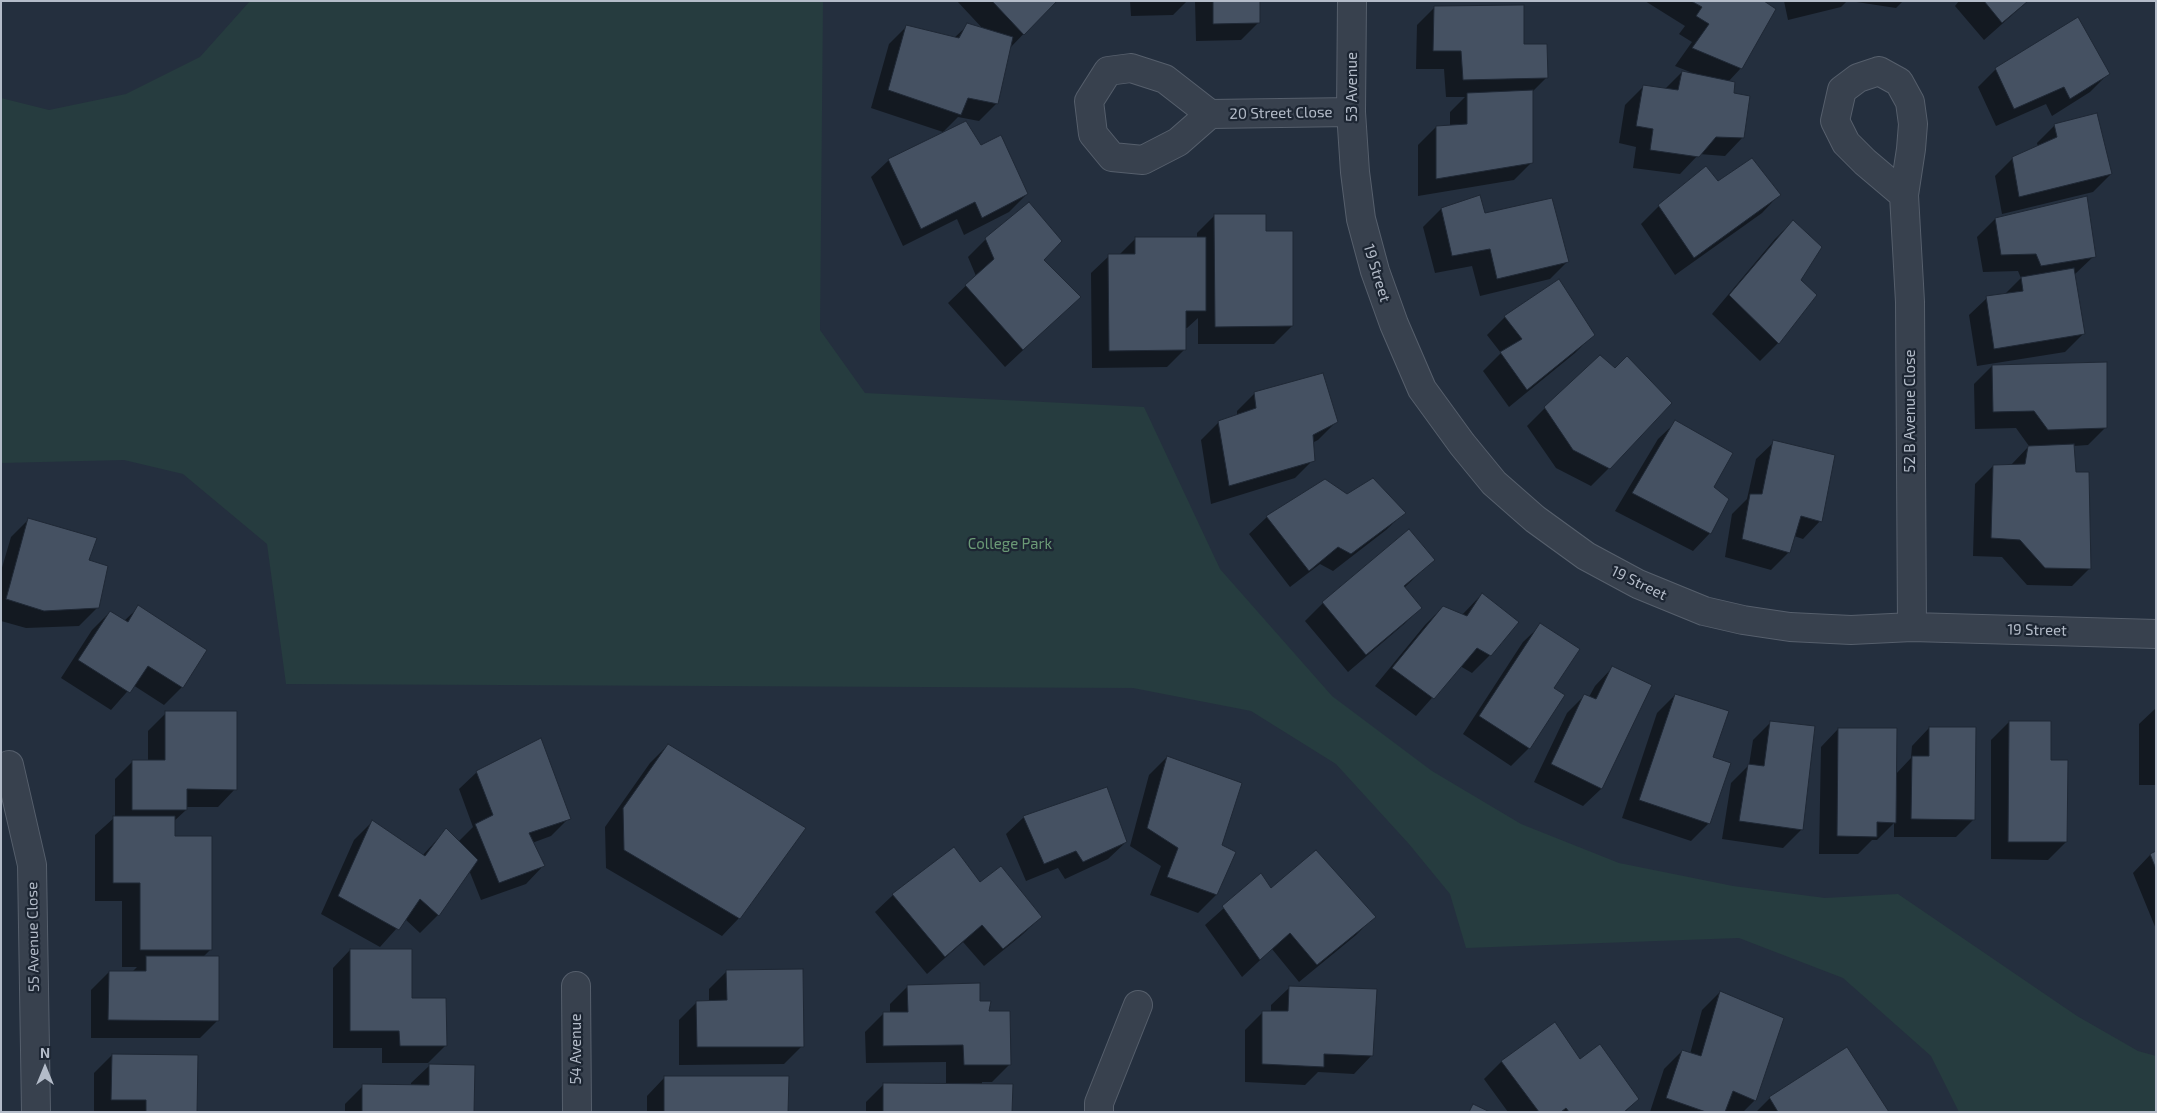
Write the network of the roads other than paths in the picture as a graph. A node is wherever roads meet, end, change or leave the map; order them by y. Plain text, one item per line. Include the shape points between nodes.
1 (1352, 1) edge
2 (1352, 112) junction
3 (1210, 114) dead end
4 (1355, 172) joint
5 (1904, 194) dead end
6 (1912, 627) junction
7 (2156, 634) edge
8 (9, 765) dead end
9 (576, 986) dead end
10 (1138, 1005) dead end
11 (36, 1112) edge
12 (577, 1112) edge
13 (1099, 1112) edge

1 - 2 street, 53 Avenue
2 - 3 street, 20 Street Close
2 - 4 street, 53 Avenue
4 - 6 street, 19 Street via 1361,219 1375,271 1422,389 1494,483 1535,519 1586,556 1638,584 1704,611 1790,627 1851,630
5 - 6 street, 52 B Avenue Close via 1910,302
6 - 7 street, 19 Street
8 - 11 street, 55 Avenue Close via 32,865
9 - 12 street, 54 Avenue
10 - 13 street via 1099,1103

